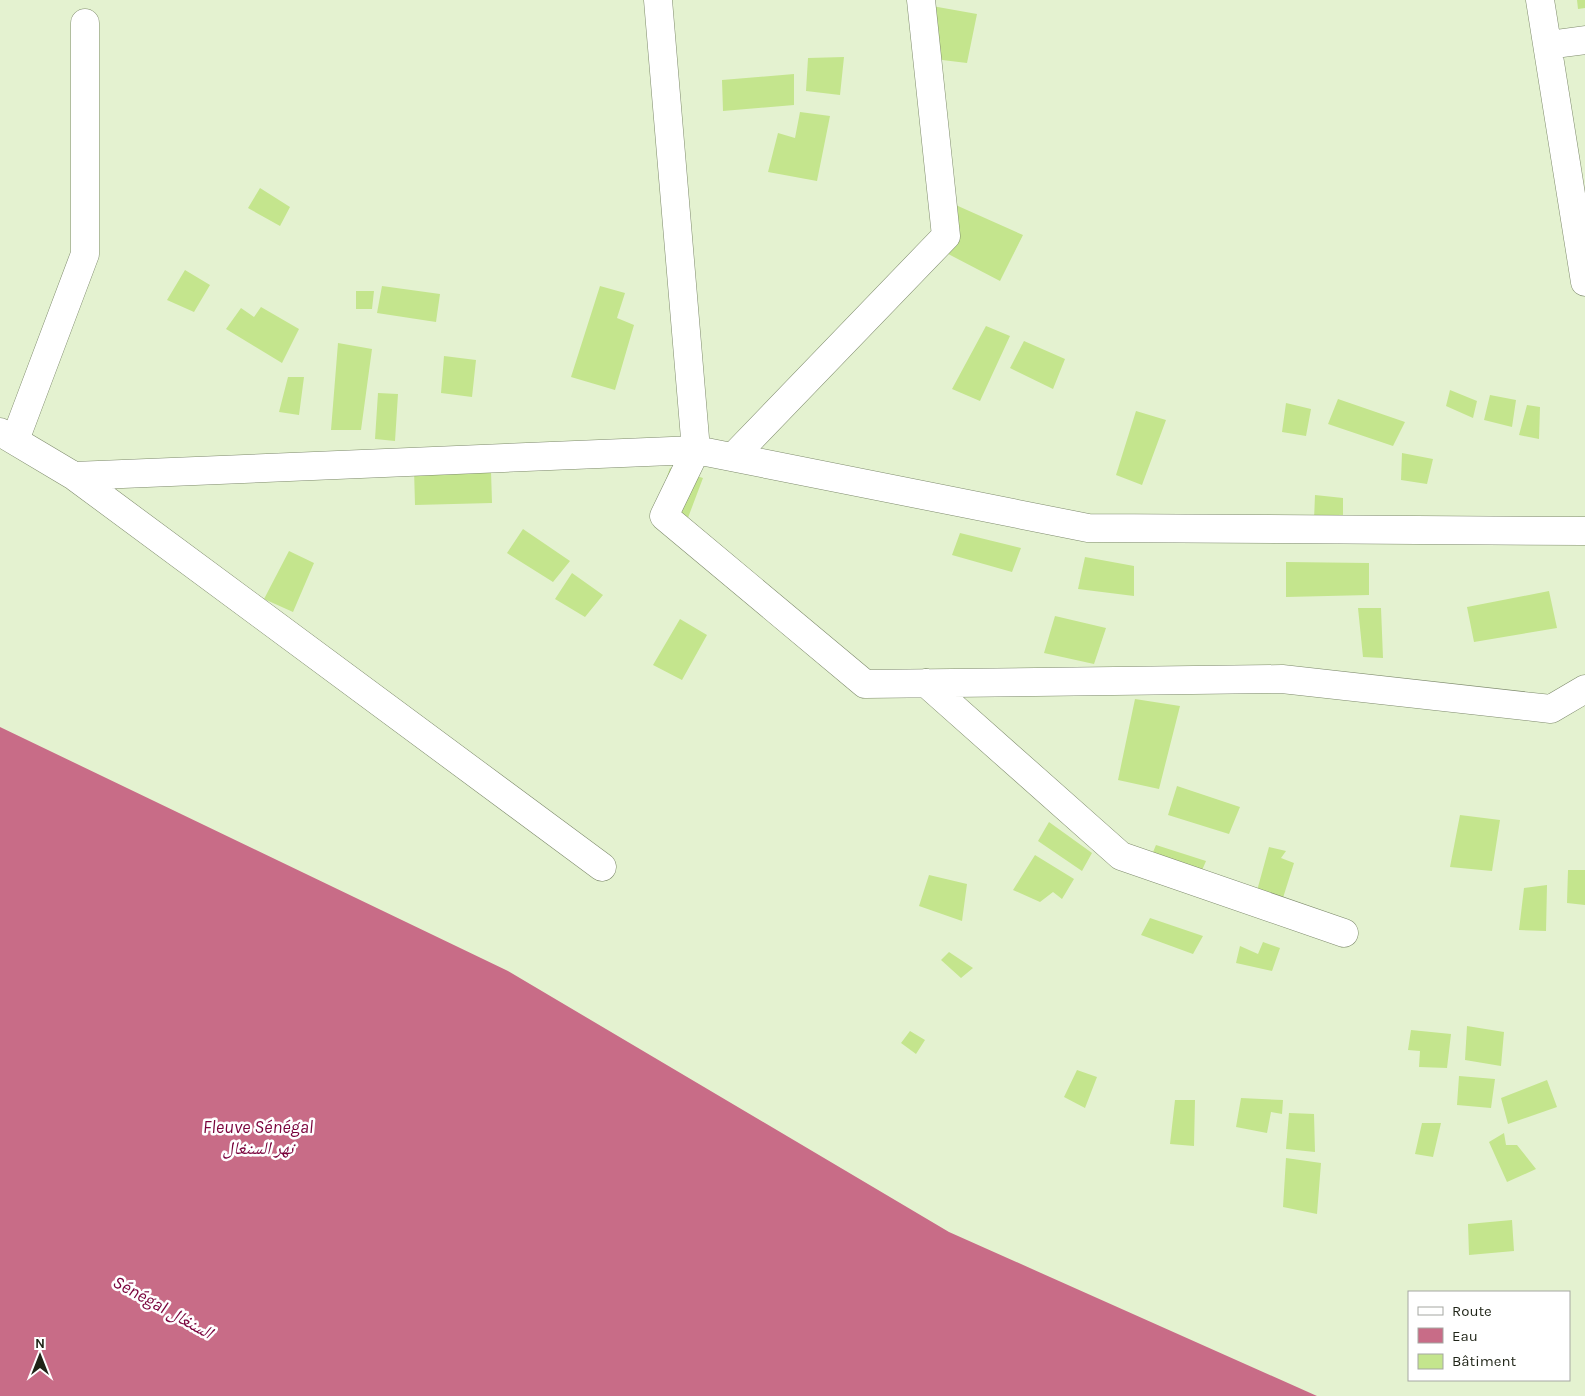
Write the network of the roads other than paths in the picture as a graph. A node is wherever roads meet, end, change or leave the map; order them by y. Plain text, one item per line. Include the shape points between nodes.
1 (658, 0) edge
2 (921, 0) edge
3 (1540, 0) edge
4 (85, 23) dead end
5 (1585, 40) edge
6 (1548, 45) junction
7 (1585, 282) edge
8 (7, 436) edge
9 (696, 450) junction
10 (733, 457) junction
11 (74, 476) junction
12 (1585, 532) edge
13 (926, 683) junction
14 (1585, 689) edge
15 (602, 867) dead end
16 (1344, 932) dead end

1 - 9 street
2 - 10 street via 946,236
3 - 6 street
4 - 8 street via 85,254
5 - 6 street
6 - 7 street
8 - 11 street
9 - 10 street
9 - 11 street
9 - 13 street via 664,516 865,684
10 - 12 street via 1088,528
11 - 15 street
13 - 14 street via 1282,679 1551,709
13 - 16 street via 1121,856

